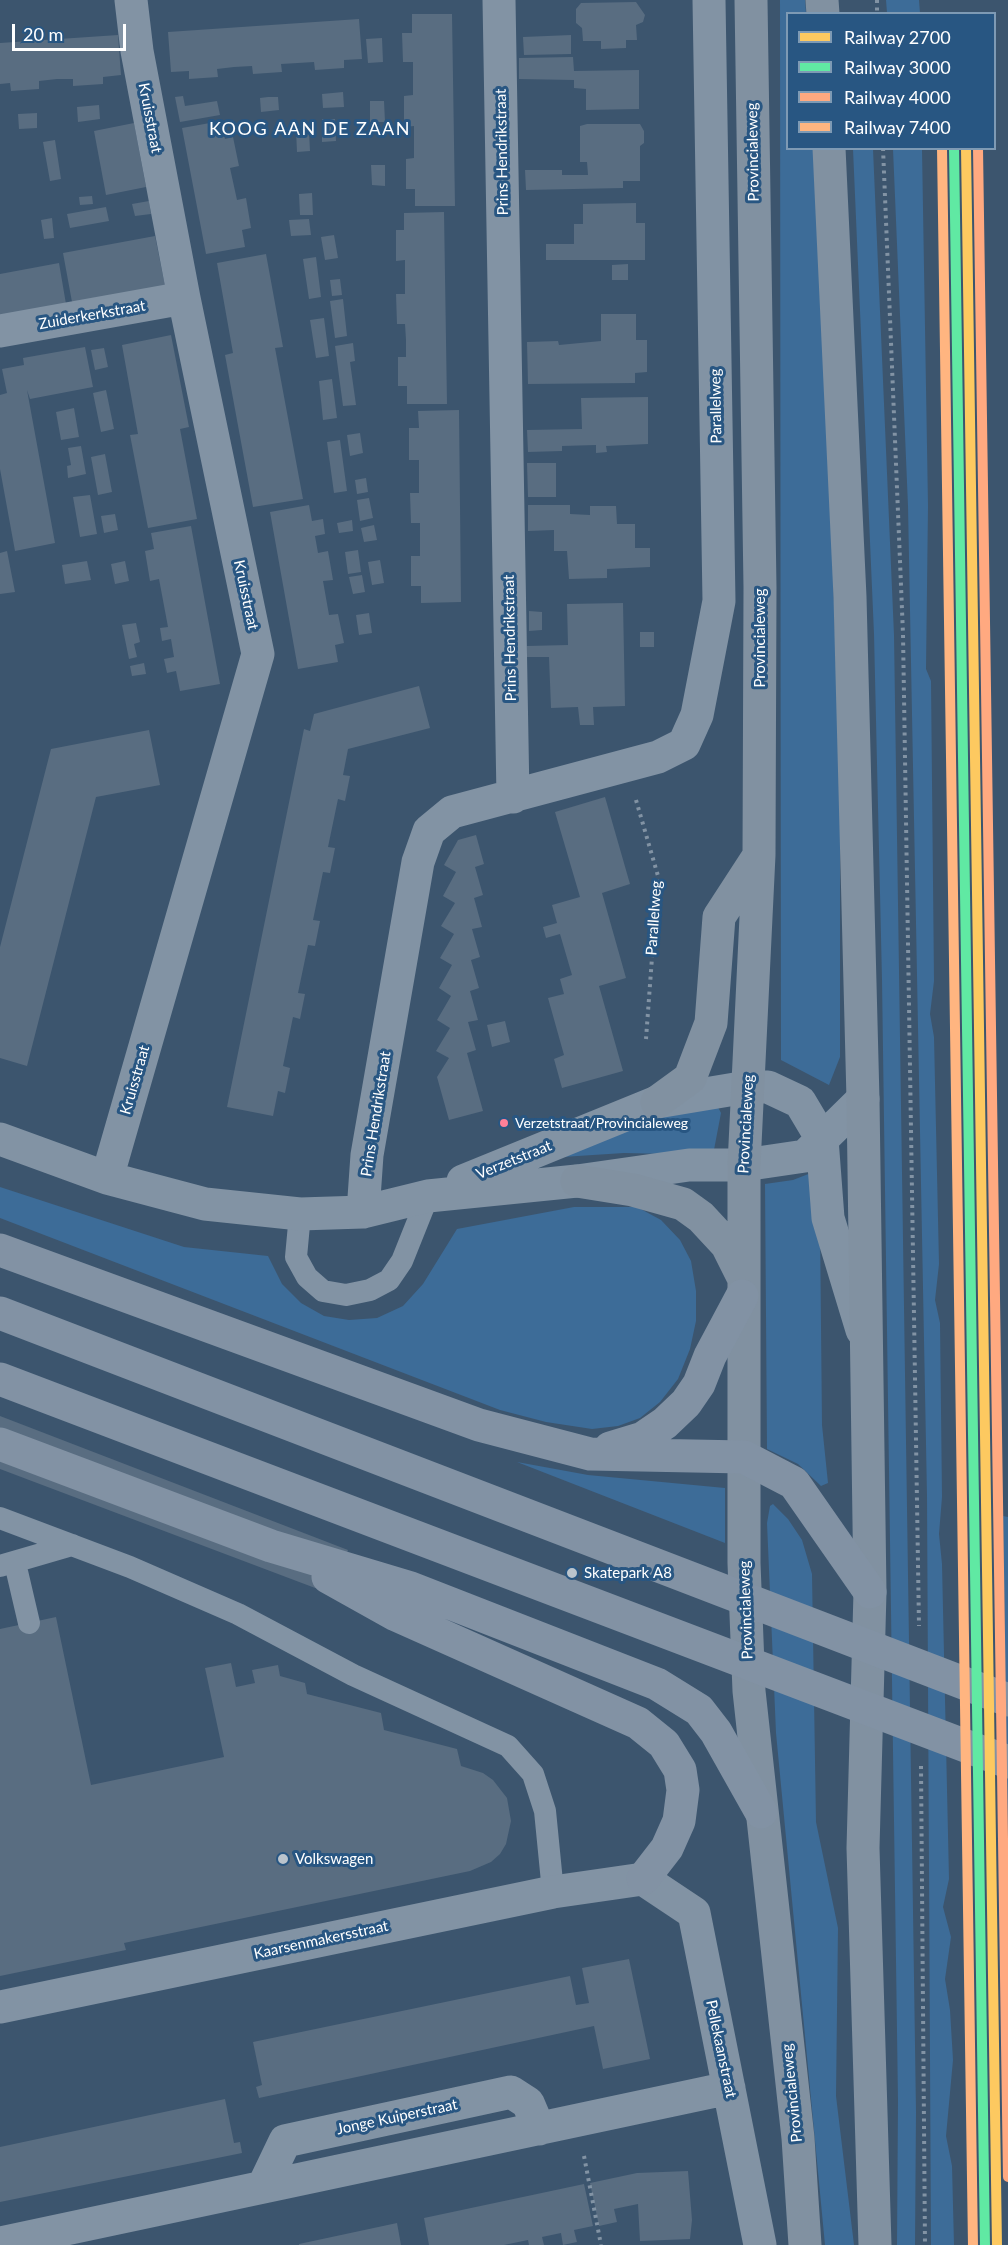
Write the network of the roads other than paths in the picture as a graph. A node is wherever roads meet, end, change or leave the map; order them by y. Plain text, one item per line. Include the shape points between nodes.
1 (131, 0) edge
2 (499, 0) edge
3 (709, 0) edge
4 (751, 0) edge
5 (829, 150) edge
6 (184, 298) junction
7 (0, 331) edge
8 (513, 797) junction
9 (759, 855) junction
10 (747, 1087) junction
11 (863, 1099) junction
12 (657, 1102) junction
13 (0, 1139) edge
14 (822, 1139) junction
15 (744, 1165) junction
16 (107, 1178) junction
17 (577, 1180) junction
18 (428, 1196) junction
19 (363, 1212) junction
20 (300, 1214) junction
21 (0, 1250) edge
22 (742, 1285) junction
23 (0, 1313) edge
24 (867, 1348) junction
25 (0, 1379) edge
26 (0, 1444) edge
27 (590, 1454) junction
28 (744, 1457) junction
29 (0, 1518) edge
30 (72, 1545) junction
31 (271, 1545) junction
32 (8, 1565) edge
33 (870, 1592) junction
34 (29, 1623) dead end
35 (1008, 1700) edge
36 (1008, 1762) edge
37 (760, 1812) junction
38 (643, 1879) junction
39 (553, 1892) junction
40 (0, 2007) edge
41 (729, 2088) junction
42 (0, 2244) edge
43 (760, 2245) edge
44 (805, 2245) edge
45 (875, 2245) edge

1 - 6 street, Kruisstraat via 137,51
2 - 8 street, Prins Hendrikstraat
3 - 8 street, Parallelweg via 719,601 697,715 684,744 658,757
4 - 9 main road, Provincialeweg via 760,587
5 - 11 main road via 850,597
6 - 7 street, Zuiderkerkstraat
6 - 16 street, Kruisstraat via 258,654
8 - 19 street, Prins Hendrikstraat via 452,812 429,831 418,862 367,1155
9 - 10 main road, Provincialeweg
9 - 12 main road via 719,917 711,1023 690,1078
10 - 12 street, Verzetstraat
10 - 14 street, Verzetstraat via 768,1087 800,1102
10 - 15 main road, Provincialeweg
11 - 14 street, Verzetstraat
11 - 24 main road
12 - 18 street, Verzetstraat
13 - 16 street, Verzetstraat
14 - 15 street, Verzetstraat via 805,1155
14 - 24 street, Verzetstraat via 828,1218
15 - 17 street, Verzetstraat via 689,1166
15 - 22 main road, Provincialeweg
16 - 20 street, Verzetstraat via 206,1204
17 - 18 street, Verzetstraat
17 - 22 main road via 683,1204 727,1245
18 - 19 street, Verzetstraat
18 - 20 lane via 402,1261 389,1280 370,1290 346,1295 323,1291 308,1277 296,1257
19 - 20 street, Verzetstraat
21 - 27 highway via 479,1425
22 - 27 highway via 699,1384 678,1412 643,1438
22 - 28 main road, Provincialeweg
23 - 35 highway, bridge
24 - 33 main road
25 - 36 highway, bridge
26 - 31 highway
27 - 28 highway
28 - 33 highway via 794,1483
28 - 37 main road, Provincialeweg via 749,1691
29 - 30 lane
30 - 32 lane
30 - 39 lane via 238,1614 352,1675 508,1746 533,1774 545,1811
31 - 37 highway via 411,1588 657,1684 699,1710 716,1732
31 - 38 highway via 396,1615 638,1723 664,1743 680,1770 683,1790 679,1821 667,1848
32 - 34 lane
33 - 45 main road via 863,1848
37 - 44 main road, Provincialeweg via 798,2138
38 - 39 street, Kaarsenmakersstraat
38 - 41 street, Pellekaanstraat via 694,1913
39 - 40 street, Kaarsenmakersstraat
41 - 42 street, Jonge Kuiperstraat via 539,2129 528,2103 511,2092 285,2141 264,2187
41 - 43 street, Pellekaanstraat

